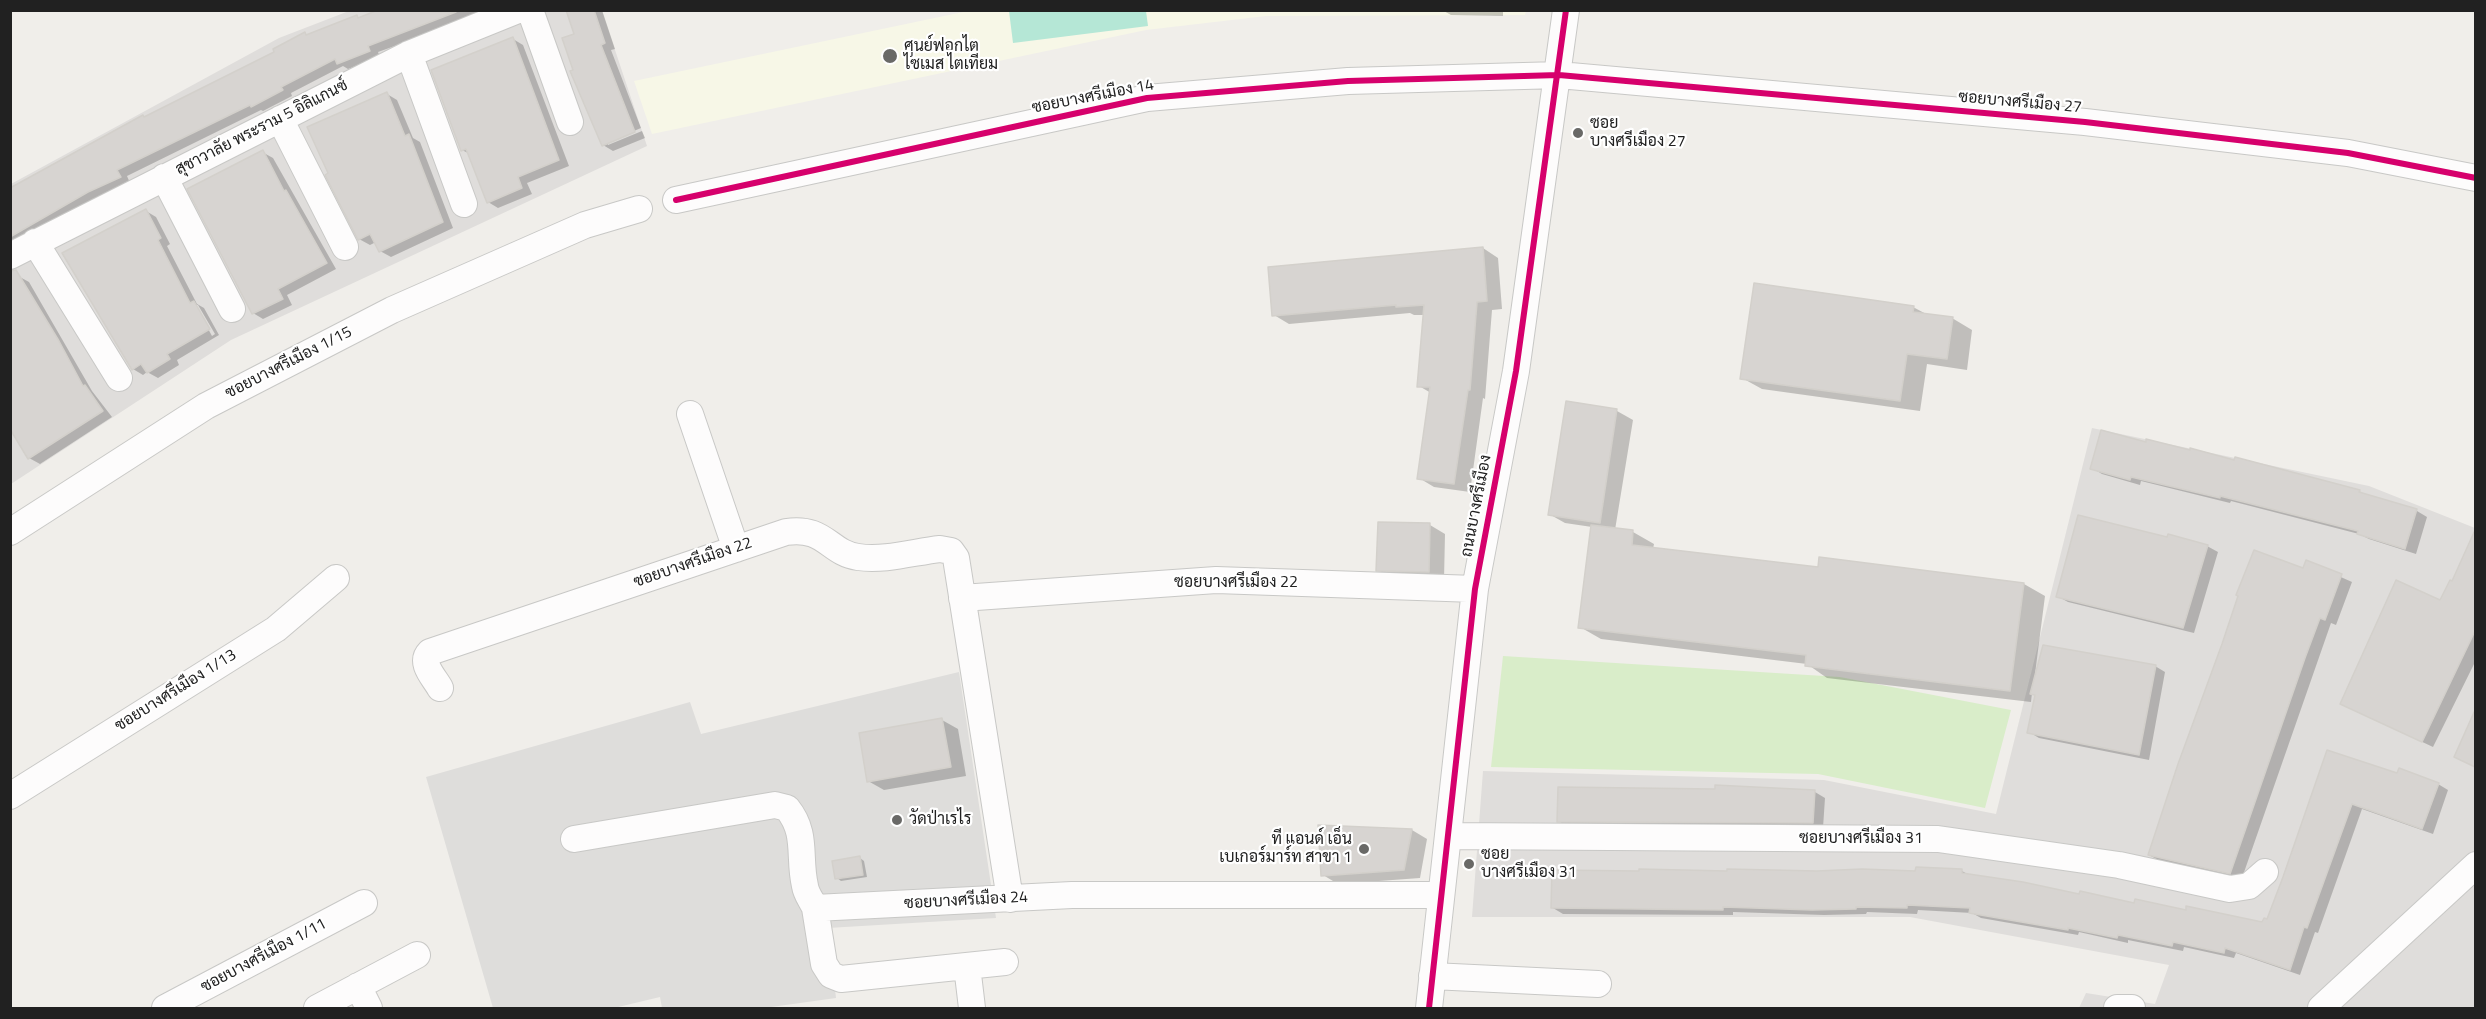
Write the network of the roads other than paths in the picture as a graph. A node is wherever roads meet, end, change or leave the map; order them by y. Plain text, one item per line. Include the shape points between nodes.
1 (518, 10) edge
2 (530, 10) edge
3 (1566, 10) edge
4 (409, 54) junction
5 (1559, 75) junction
6 (280, 119) junction
7 (570, 122) dead end
8 (164, 177) junction
9 (2475, 178) edge
10 (676, 200) dead end
11 (464, 204) dead end
12 (639, 209) dead end
13 (35, 242) junction
14 (345, 247) dead end
15 (10, 256) edge
16 (232, 309) dead end
17 (119, 378) dead end
18 (690, 414) dead end
19 (10, 532) edge
20 (736, 549) junction
21 (336, 578) dead end
22 (1474, 589) junction
23 (962, 598) junction
24 (440, 688) dead end
25 (10, 796) edge
26 (1448, 836) junction
27 (574, 839) dead end
28 (2475, 865) edge
29 (2265, 872) dead end
30 (1441, 895) junction
31 (1010, 898) junction
32 (364, 903) dead end
33 (815, 908) junction
34 (417, 955) dead end
35 (1005, 962) dead end
36 (967, 966) junction
37 (1432, 976) junction
38 (1598, 984) dead end
39 (364, 997) edge
40 (165, 1008) edge
41 (317, 1008) edge
42 (972, 1008) edge
43 (1429, 1008) edge
44 (2118, 1008) edge
45 (2132, 1008) edge
46 (2321, 1008) edge

1 - 4 street, สุชาวาลัย พระราม 5 อิลิแกนซ์
2 - 7 street
3 - 5 street, ถนนบางศรีเมือง
4 - 6 street, สุชาวาลัย พระราม 5 อิลิแกนซ์
4 - 11 street
5 - 9 street, ซอยบางศรีเมือง 27 via 2085,122 2348,153
5 - 10 street, ซอยบางศรีเมือง 14 via 1348,81 1147,98
5 - 22 street, ถนนบางศรีเมือง via 1516,371
6 - 8 street, สุชาวาลัย พระราม 5 อิลิแกนซ์
6 - 14 street
8 - 13 street, สุชาวาลัย พระราม 5 อิลิแกนซ์
8 - 16 street
12 - 19 street, ซอยบางศรีเมือง 1/15 via 585,225 392,310 206,406
13 - 15 street, สุชาวาลัย พระราม 5 อิลิแกนซ์
13 - 17 street
18 - 20 street
20 - 23 street, ซอยบางศรีเมือง 22 via 800,530 811,532 855,557 951,551 956,558
20 - 24 street, ซอยบางศรีเมือง 22 via 430,652 425,663
21 - 25 street, ซอยบางศรีเมือง 1/13 via 276,629
22 - 23 street, ซอยบางศรีเมือง 22 via 1216,580
22 - 26 street, ถนนบางศรีเมือง
23 - 31 street, ซอยบางศรีเมือง 22
26 - 29 street, ซอยบางศรีเมือง 31 via 1938,839 2119,865 2230,889 2249,886
26 - 30 street, ถนนบางศรีเมือง
27 - 33 street via 775,805 787,807 801,832 805,887
28 - 46 street
30 - 31 street, ซอยบางศรีเมือง 24
30 - 37 street, ถนนบางศรีเมือง
31 - 33 street, ซอยบางศรีเมือง 24
32 - 40 street, ซอยบางศรีเมือง 1/11
33 - 36 street via 824,964 831,975 841,979
34 - 39 street
35 - 36 street
36 - 42 street
37 - 38 street
37 - 43 street, ถนนบางศรีเมือง
39 - 41 street
44 - 45 street

